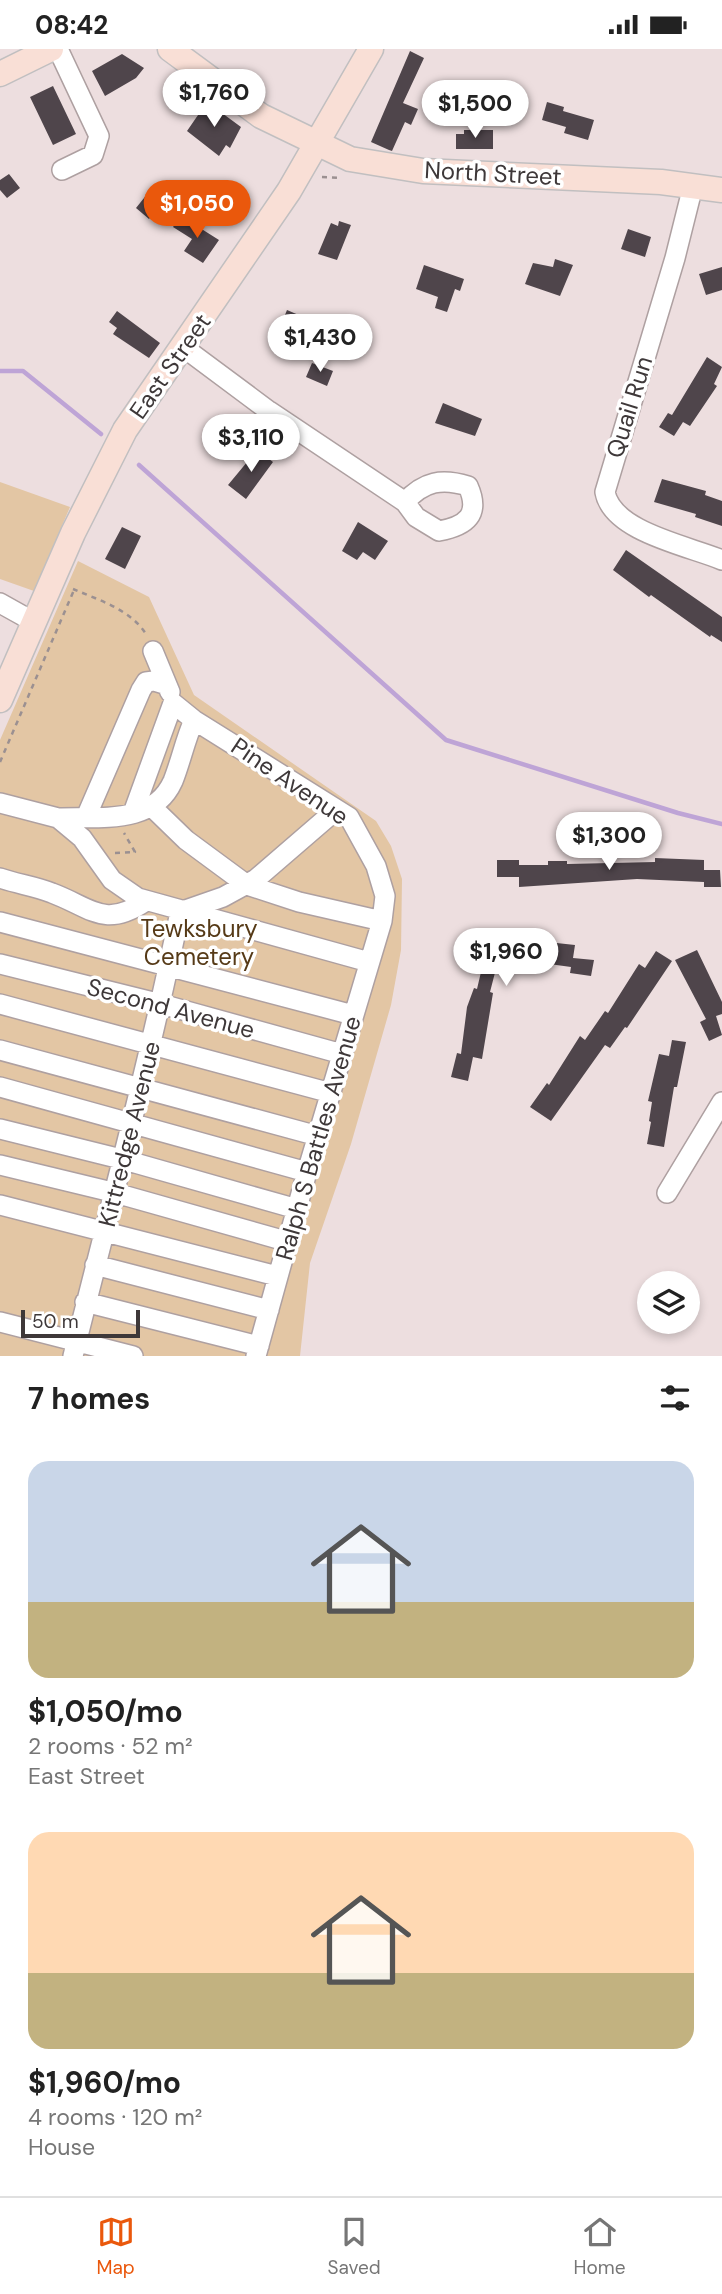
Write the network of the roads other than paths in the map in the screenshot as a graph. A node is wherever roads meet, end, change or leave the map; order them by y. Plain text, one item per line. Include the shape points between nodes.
1 (51, 49) edge
2 (58, 49) edge
3 (371, 49) edge
4 (182, 53) edge
5 (0, 73) edge
6 (318, 145) junction
7 (62, 170) dead end
8 (693, 185) junction
9 (722, 190) edge
10 (183, 347) junction
11 (405, 502) dead end
12 (722, 560) edge
13 (0, 603) edge
14 (34, 622) junction
15 (153, 651) road end
16 (170, 694) junction
17 (0, 700) edge
18 (194, 720) junction
19 (0, 803) edge
20 (153, 808) junction
21 (336, 810) junction
22 (124, 815) junction
23 (86, 817) junction
24 (58, 818) junction
25 (0, 878) edge
26 (247, 885) junction
27 (146, 901) junction
28 (180, 912) junction
29 (382, 921) junction
30 (0, 922) edge
31 (369, 961) junction
32 (0, 964) edge
33 (169, 967) junction
34 (0, 1004) edge
35 (161, 1004) junction
36 (353, 1015) junction
37 (151, 1044) junction
38 (0, 1050) edge
39 (342, 1054) junction
40 (0, 1087) edge
41 (141, 1087) junction
42 (331, 1093) junction
43 (722, 1102) edge
44 (131, 1122) junction
45 (0, 1129) edge
46 (318, 1136) junction
47 (121, 1159) junction
48 (0, 1165) edge
49 (307, 1172) junction
50 (112, 1192) junction
51 (667, 1193) dead end
52 (0, 1205) edge
53 (298, 1209) junction
54 (105, 1232) junction
55 (289, 1242) junction
56 (95, 1265) junction
57 (277, 1276) junction
58 (85, 1302) junction
59 (269, 1310) junction
60 (0, 1322) edge
61 (75, 1349) edge
62 (258, 1351) edge
63 (133, 1356) edge

1 - 5 main road
2 - 7 street via 99,136 93,156
3 - 6 main road, East Street
4 - 6 main road, North Street via 261,116
6 - 8 main road, North Street via 351,159 423,171
6 - 10 main road, East Street
8 - 9 main road, North Street
8 - 12 street, Quail Run via 605,492 610,507 622,518
10 - 11 street
10 - 14 main road, East Street via 116,448
13 - 14 street
14 - 17 main road, East Street
15 - 16 street
16 - 18 street, Pine Avenue
16 - 22 street
16 - 23 street via 154,681 141,690
18 - 20 street via 172,783
18 - 21 street, Pine Avenue
19 - 24 street
20 - 22 street
20 - 26 street via 186,840
21 - 26 street
21 - 29 street, Pine Avenue via 357,827 376,866 385,896
22 - 23 street
23 - 24 street
24 - 27 street via 82,838 113,880
25 - 27 street via 55,894 102,915 121,915
26 - 28 street
26 - 29 street
27 - 28 street
28 - 31 street
28 - 33 street, Kittredge Avenue
29 - 31 street, Ralph S Battles Avenue
30 - 33 street
31 - 36 street, Ralph S Battles Avenue
32 - 35 street, Second Avenue
33 - 35 street, Kittredge Avenue
33 - 36 street
34 - 37 street
35 - 37 street, Kittredge Avenue
35 - 39 street, Second Avenue
36 - 39 street, Ralph S Battles Avenue
37 - 41 street, Kittredge Avenue
37 - 42 street
38 - 41 street
39 - 42 street, Ralph S Battles Avenue
40 - 44 street
41 - 44 street, Kittredge Avenue
41 - 46 street
42 - 46 street, Ralph S Battles Avenue
43 - 51 street
44 - 47 street, Kittredge Avenue
44 - 49 street
45 - 47 street
46 - 49 street, Ralph S Battles Avenue
47 - 50 street, Kittredge Avenue
47 - 53 street
48 - 50 street
49 - 53 street, Ralph S Battles Avenue
50 - 54 street, Kittredge Avenue
50 - 55 street
52 - 54 street
53 - 55 street, Ralph S Battles Avenue
54 - 56 street, Kittredge Avenue
54 - 57 street
55 - 57 street, Ralph S Battles Avenue
56 - 58 street, Kittredge Avenue
56 - 59 street
57 - 59 street, Ralph S Battles Avenue
58 - 61 street, Kittredge Avenue
58 - 62 street
59 - 62 street, Ralph S Battles Avenue
60 - 61 street
61 - 63 street

